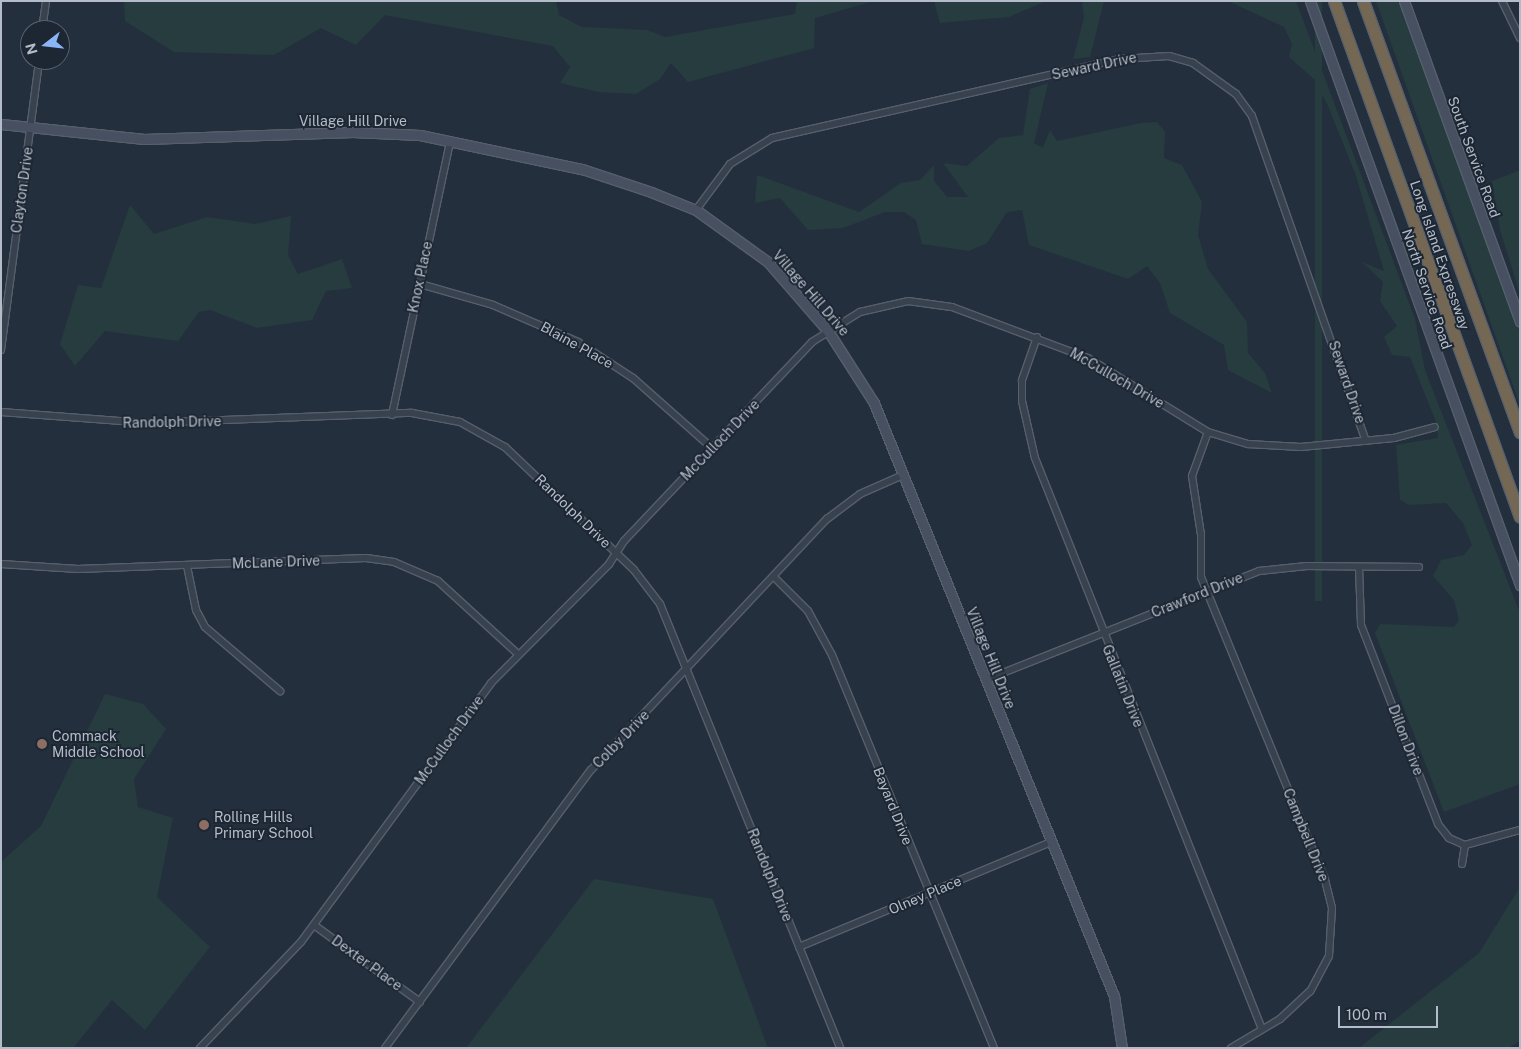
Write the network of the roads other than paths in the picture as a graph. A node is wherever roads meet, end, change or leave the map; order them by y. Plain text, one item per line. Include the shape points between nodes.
1 (46, 1) edge
2 (1310, 1) edge
3 (1334, 1) edge
4 (1363, 1) edge
5 (1404, 1) edge
6 (1502, 1) edge
7 (43, 20) edge
8 (1520, 38) edge
9 (38, 70) edge
10 (1, 124) edge
11 (30, 127) junction
12 (450, 141) junction
13 (696, 210) junction
14 (420, 284) junction
15 (1520, 322) edge
16 (828, 331) junction
17 (1037, 337) junction
18 (1, 350) edge
19 (1, 412) edge
20 (392, 414) junction
21 (1435, 428) dead end
22 (1208, 432) junction
23 (1520, 432) edge
24 (1366, 441) junction
25 (711, 447) junction
26 (903, 475) junction
27 (1520, 518) edge
28 (616, 553) junction
29 (1, 564) edge
30 (187, 566) junction
31 (1359, 567) junction
32 (1419, 567) dead end
33 (774, 577) junction
34 (1520, 585) edge
35 (1206, 590) junction
36 (1102, 634) junction
37 (518, 654) junction
38 (686, 670) junction
39 (985, 680) junction
40 (280, 691) dead end
41 (1520, 830) edge
42 (1051, 842) junction
43 (1466, 845) junction
44 (1462, 864) dead end
45 (929, 893) junction
46 (314, 925) junction
47 (799, 947) junction
48 (420, 1002) junction
49 (1262, 1029) junction
50 (200, 1048) edge
51 (384, 1048) edge
52 (840, 1048) edge
53 (994, 1048) edge
54 (1122, 1048) edge
55 (1230, 1048) edge

1 - 7 street
2 - 34 street, North Service Road
3 - 27 highway, Long Island Expressway
4 - 23 highway, Long Island Expressway
5 - 15 street, South Service Road
6 - 8 street
9 - 11 street, Clayton Drive
10 - 11 street, Village Hill Drive
11 - 12 street, Village Hill Drive via 144,139 353,132
11 - 18 street, Clayton Drive
12 - 13 street, Village Hill Drive via 582,169
12 - 14 street, Knox Place
13 - 16 street, Village Hill Drive via 768,262
13 - 24 street, Seward Drive via 730,164 772,138 1120,59 1169,56 1193,63 1229,87 1252,116
14 - 20 street, Knox Place
14 - 25 street, Blaine Place via 493,305 578,342 633,378
16 - 17 street, McCulloch Drive via 860,312 908,301 952,307
16 - 25 street, McCulloch Drive
16 - 26 street, Village Hill Drive via 860,377
17 - 22 street, McCulloch Drive via 1088,358
17 - 36 street, Gallatin Drive via 1022,380 1022,401 1046,492
19 - 20 street, Randolph Drive via 138,423
20 - 28 street, Randolph Drive via 434,416 482,432 505,446
21 - 24 street, McCulloch Drive
22 - 24 street, McCulloch Drive via 1271,448
22 - 35 street, Campbell Drive via 1192,476 1201,535 1198,561
25 - 28 street, McCulloch Drive
26 - 33 street, Colby Drive via 843,506
26 - 39 street, Village Hill Drive
28 - 37 street, McCulloch Drive
28 - 38 street, Randolph Drive via 660,604
29 - 30 street, McLane Drive via 61,569
30 - 37 street, McLane Drive via 366,558 394,562 438,581
30 - 40 street via 196,610 205,626
31 - 32 street, Crawford Drive
31 - 35 street, Crawford Drive via 1280,567
31 - 43 street, Dillon Drive via 1361,625 1438,824 1449,838
33 - 38 street, Colby Drive
33 - 45 street, Bayard Drive via 808,611 832,655
35 - 36 street, Crawford Drive
35 - 49 street, Campbell Drive via 1325,880 1332,908 1333,936 1321,974 1297,1005
36 - 39 street, Crawford Drive
36 - 49 street, Gallatin Drive
37 - 46 street, McCulloch Drive via 492,682
38 - 47 street, Randolph Drive
38 - 48 street, Colby Drive via 591,770
39 - 42 street, Village Hill Drive
41 - 43 street via 1498,839
42 - 45 street, Olney Place
42 - 54 street, Village Hill Drive via 1114,996
43 - 44 street
45 - 47 street, Olney Place
45 - 53 street, Bayard Drive
46 - 48 street, Dexter Place
46 - 50 street, McCulloch Drive
47 - 52 street, Randolph Drive
48 - 51 street, Colby Drive
49 - 55 street, Campbell Drive

